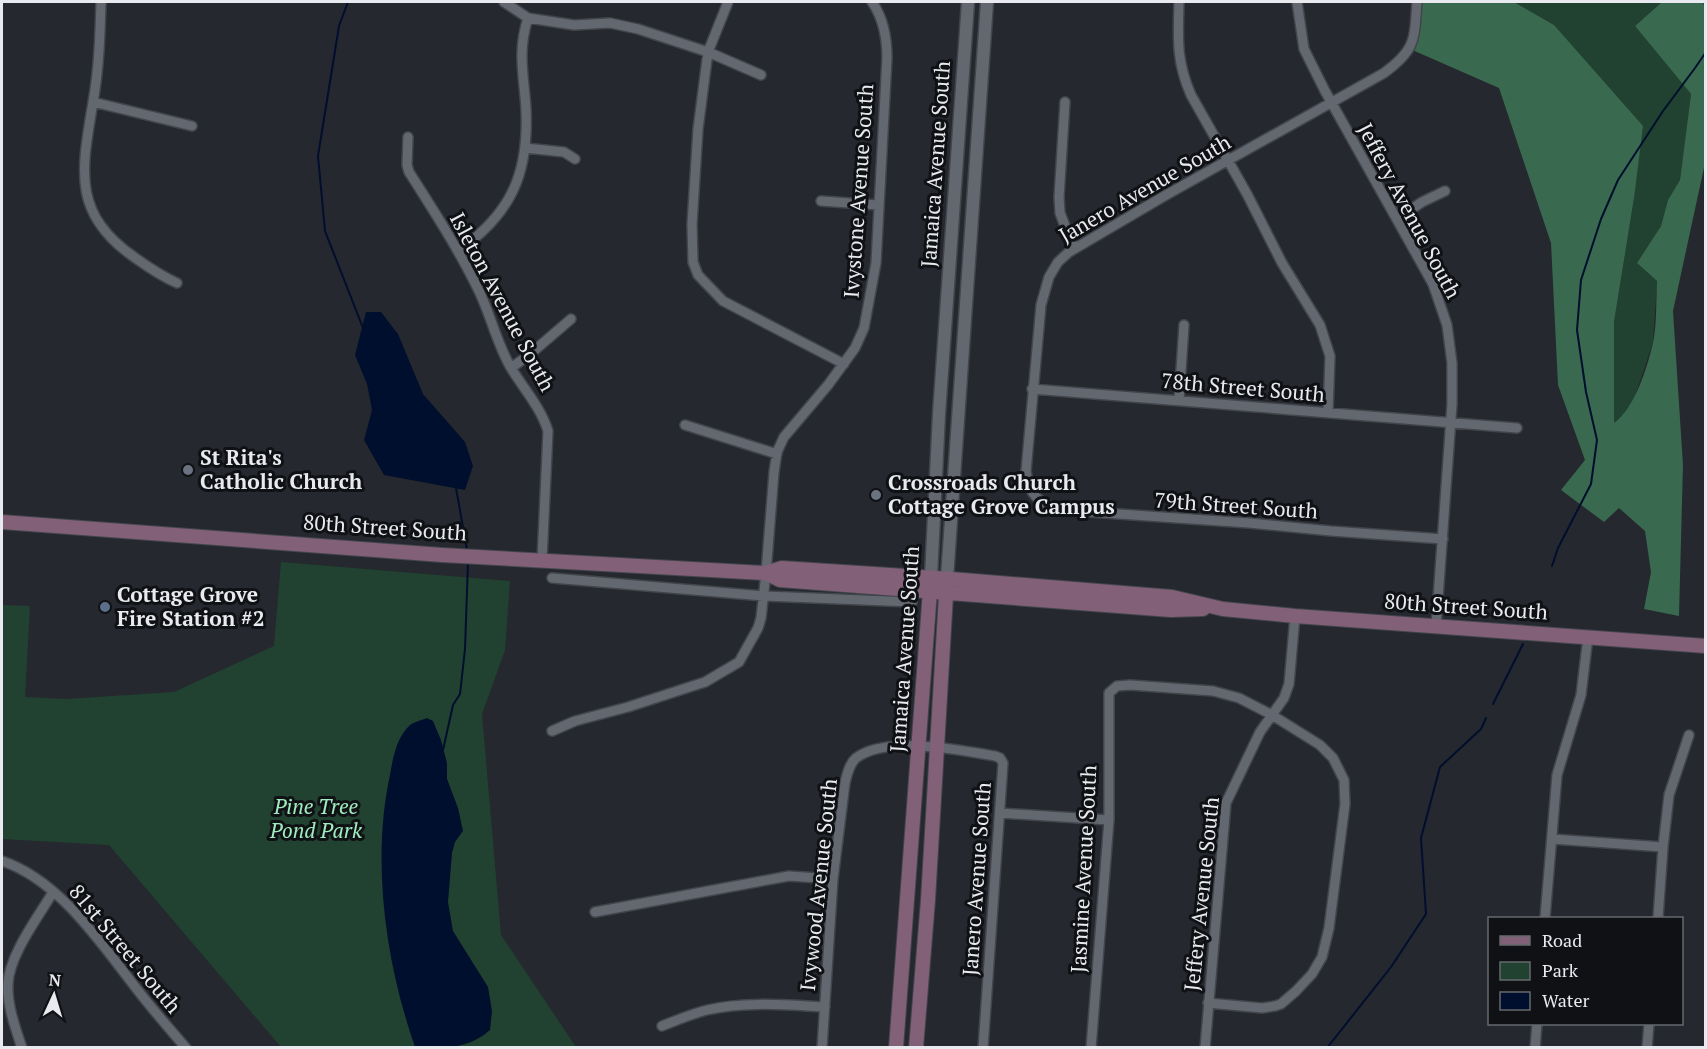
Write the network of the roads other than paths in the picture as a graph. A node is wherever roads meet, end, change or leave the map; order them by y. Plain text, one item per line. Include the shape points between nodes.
1 (101, 2) edge
2 (504, 2) edge
3 (728, 2) edge
4 (872, 2) edge
5 (968, 2) edge
6 (987, 2) edge
7 (1179, 2) edge
8 (1298, 2) edge
9 (1417, 2) edge
10 (528, 18) junction
11 (708, 52) junction
12 (761, 75) dead end
13 (93, 102) junction
14 (1065, 102) dead end
15 (1331, 103) junction
16 (192, 126) dead end
17 (408, 137) dead end
18 (525, 148) junction
19 (575, 159) dead end
20 (1228, 161) junction
21 (1445, 191) dead end
22 (821, 201) dead end
23 (878, 205) junction
24 (1396, 219) junction
25 (1074, 249) junction
26 (458, 251) junction
27 (177, 283) dead end
28 (571, 319) dead end
29 (1184, 325) dead end
30 (844, 364) junction
31 (511, 368) junction
32 (1032, 389) junction
33 (1179, 400) junction
34 (1328, 413) junction
35 (1451, 423) junction
36 (685, 425) dead end
37 (1517, 428) dead end
38 (777, 454) junction
39 (1031, 492) joint
40 (2, 522) edge
41 (1443, 539) junction
42 (542, 560) junction
43 (766, 573) junction
44 (552, 578) dead end
45 (931, 578) junction
46 (947, 578) junction
47 (930, 592) junction
48 (946, 593) junction
49 (764, 596) junction
50 (912, 602) dead end
51 (1223, 609) junction
52 (1295, 616) junction
53 (1436, 626) junction
54 (1588, 637) junction
55 (1706, 646) edge
56 (1097, 690) dead end
57 (1109, 693) junction
58 (1272, 715) junction
59 (552, 731) dead end
60 (1689, 735) dead end
61 (920, 747) junction
62 (938, 747) junction
63 (1000, 813) junction
64 (1108, 820) junction
65 (1552, 839) junction
66 (1662, 847) junction
67 (2, 861) edge
68 (833, 879) junction
69 (53, 892) junction
70 (595, 912) dead end
71 (1545, 917) edge
72 (1658, 917) edge
73 (1208, 1002) junction
74 (825, 1007) junction
75 (1537, 1025) edge
76 (1649, 1025) edge
77 (662, 1026) dead end
78 (22, 1047) edge
79 (186, 1047) edge
80 (822, 1047) edge
81 (896, 1047) edge
82 (916, 1047) edge
83 (983, 1047) edge
84 (1091, 1047) edge
85 (1205, 1047) edge
86 (1535, 1047) edge
87 (1647, 1047) edge

1 - 13 street
2 - 10 street
3 - 11 street
4 - 23 street, Ivystone Avenue South via 886,37 887,58
5 - 45 street, Jamaica Avenue South
6 - 46 street, Jamaica Avenue South
7 - 20 street via 1178,57 1183,78
8 - 15 street, Jeffery Avenue South via 1304,49
9 - 15 street, Janero Avenue South via 1410,49 1384,73
10 - 11 street via 573,25 610,23
10 - 18 street via 520,54 526,109
11 - 12 street
11 - 30 street via 692,224 693,262 698,275 723,301
13 - 16 street
13 - 27 street via 84,173 90,208 120,247
14 - 25 street via 1059,197 1060,213
15 - 20 street, Janero Avenue South
15 - 24 street, Jeffery Avenue South
17 - 26 street, Isleton Avenue South via 409,172
18 - 19 street via 564,152
18 - 26 street via 510,199 486,228
20 - 25 street, Janero Avenue South
20 - 34 street via 1326,339 1330,356
21 - 24 street
22 - 23 street
23 - 30 street, Ivystone Avenue South via 876,263 864,328
24 - 35 street, Jeffery Avenue South via 1433,284 1446,325 1452,363
25 - 32 street, Janero Avenue South via 1058,262 1043,293
26 - 31 street, Isleton Avenue South
28 - 31 street
29 - 33 street
30 - 38 street, Ivystone Avenue South via 784,437
31 - 42 street, Isleton Avenue South via 548,431
32 - 33 street, 78th Street South
32 - 39 street, Janero Avenue South via 1026,471
33 - 34 street, 78th Street South
34 - 35 street, 78th Street South
35 - 37 street, 78th Street South
35 - 41 street, Jeffery Avenue South
36 - 38 street
38 - 43 street, Ivystone Avenue South
39 - 41 street, 79th Street South via 1046,505 1061,510
40 - 42 main road, 80th Street South
41 - 53 street, Jeffery Avenue South
42 - 43 main road, 80th Street South
43 - 45 main road, 80th Street South via 782,568
43 - 47 main road, 80th Street South via 780,580
43 - 49 street, Ivystone Avenue South
44 - 49 street
45 - 46 main road, 80th Street South
45 - 47 main road, Jamaica Avenue South
46 - 48 main road, Jamaica Avenue South
46 - 51 main road, 80th Street South via 1172,597
47 - 48 main road, 80th Street South
47 - 61 main road, Jamaica Avenue South
48 - 51 main road, 80th Street South via 1171,610
48 - 62 main road, Jamaica Avenue South
49 - 50 street
49 - 59 street, Ivystone Avenue South via 758,628 739,662 726,671 705,682
51 - 52 main road, 80th Street South
52 - 53 main road, 80th Street South
52 - 58 street, Jeffery Avenue South via 1289,684
53 - 54 main road, 80th Street South
54 - 55 main road, 80th Street South
54 - 65 street via 1581,695 1557,775
56 - 57 street
57 - 58 street via 1117,686 1130,685 1213,691 1239,698
57 - 64 street, Jasmine Avenue South
58 - 73 street, Jeffery Avenue South via 1226,803
58 - 73 street via 1320,745 1333,758 1344,780 1345,804 1329,928 1322,957 1312,974 1281,1004 1262,1008
60 - 66 street via 1669,795
61 - 62 street, Janero Avenue South
61 - 68 street, Ivywood Avenue South via 885,747 855,759 845,783
61 - 81 main road, Jamaica Avenue South
62 - 63 street, Janero Avenue South via 1000,758
62 - 82 main road, Jamaica Avenue South
63 - 64 street
63 - 83 street, Janero Avenue South
64 - 84 street, Jasmine Avenue South
65 - 66 street
65 - 71 street
66 - 72 street
67 - 69 street, 81st Street South via 24,870
68 - 70 street via 789,876
68 - 74 street, Ivywood Avenue South
69 - 78 street via 21,946 8,981 11,1013
69 - 79 street, 81st Street South via 93,934
73 - 85 street, Jeffery Avenue South
74 - 77 street via 724,1007
74 - 80 street, Ivywood Avenue South
75 - 86 street
76 - 87 street

